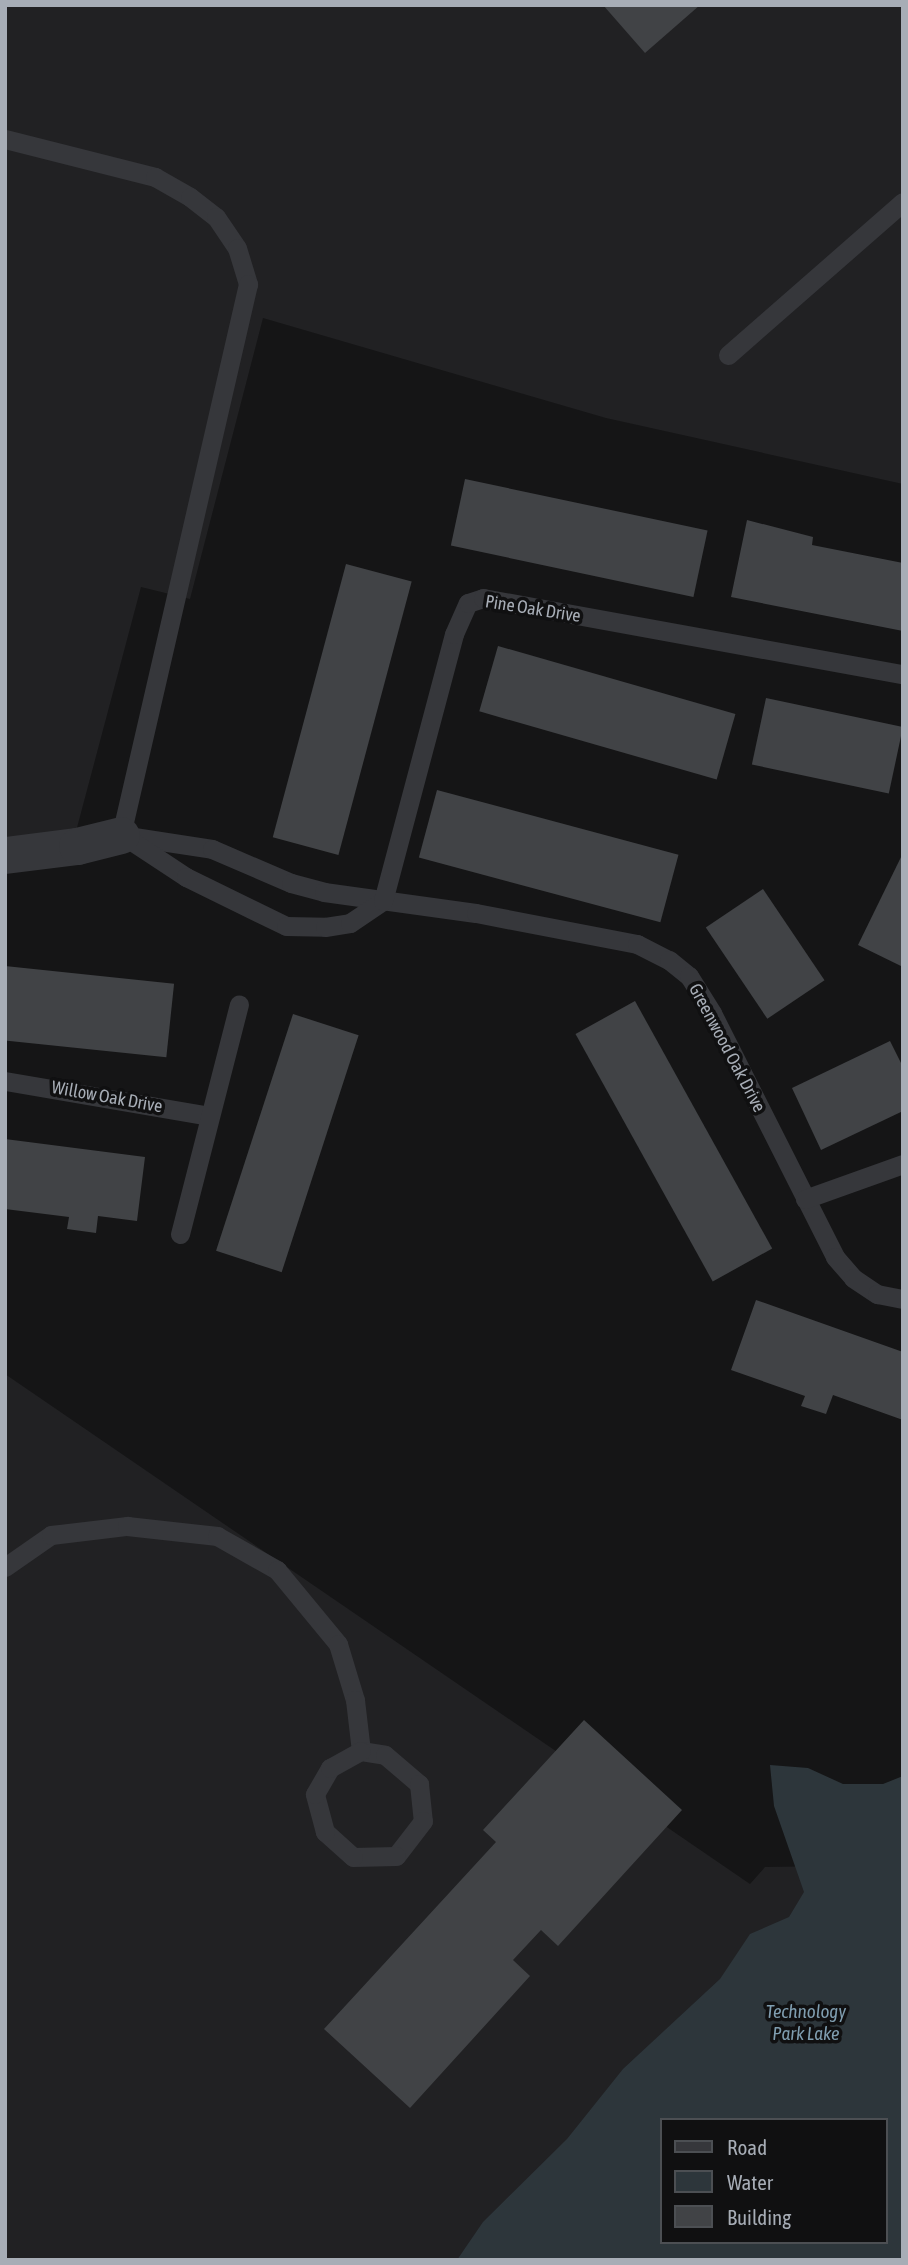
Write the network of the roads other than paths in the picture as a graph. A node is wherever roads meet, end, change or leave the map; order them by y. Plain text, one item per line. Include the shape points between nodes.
1 (5, 139) edge
2 (903, 202) edge
3 (728, 355) dead end
4 (903, 674) edge
5 (121, 835) junction
6 (5, 855) edge
7 (383, 901) junction
8 (239, 1004) dead end
9 (5, 1081) edge
10 (209, 1116) junction
11 (903, 1164) edge
12 (805, 1199) junction
13 (180, 1234) dead end
14 (903, 1299) edge
15 (5, 1567) edge
16 (361, 1751) junction

1 - 5 lane via 155,177 190,197 216,217 237,248 248,284
2 - 3 lane
4 - 7 lane, Pine Oak Drive via 483,598 468,603 454,634
5 - 6 street
5 - 7 lane, Greenwood Oak Drive via 212,849 291,883
5 - 7 lane via 186,877 286,926 350,923
7 - 12 lane, Greenwood Oak Drive via 636,944 669,960 689,976 712,1013
8 - 10 lane
9 - 10 lane, Willow Oak Drive
10 - 13 lane
11 - 12 lane
12 - 14 lane, Greenwood Oak Drive via 835,1257 853,1278 877,1294
15 - 16 lane via 51,1535 127,1526 217,1536 277,1570 338,1644 355,1700
16 - 16 lane via 330,1768 314,1794 325,1832 353,1857 396,1856 423,1821 419,1784 385,1755

